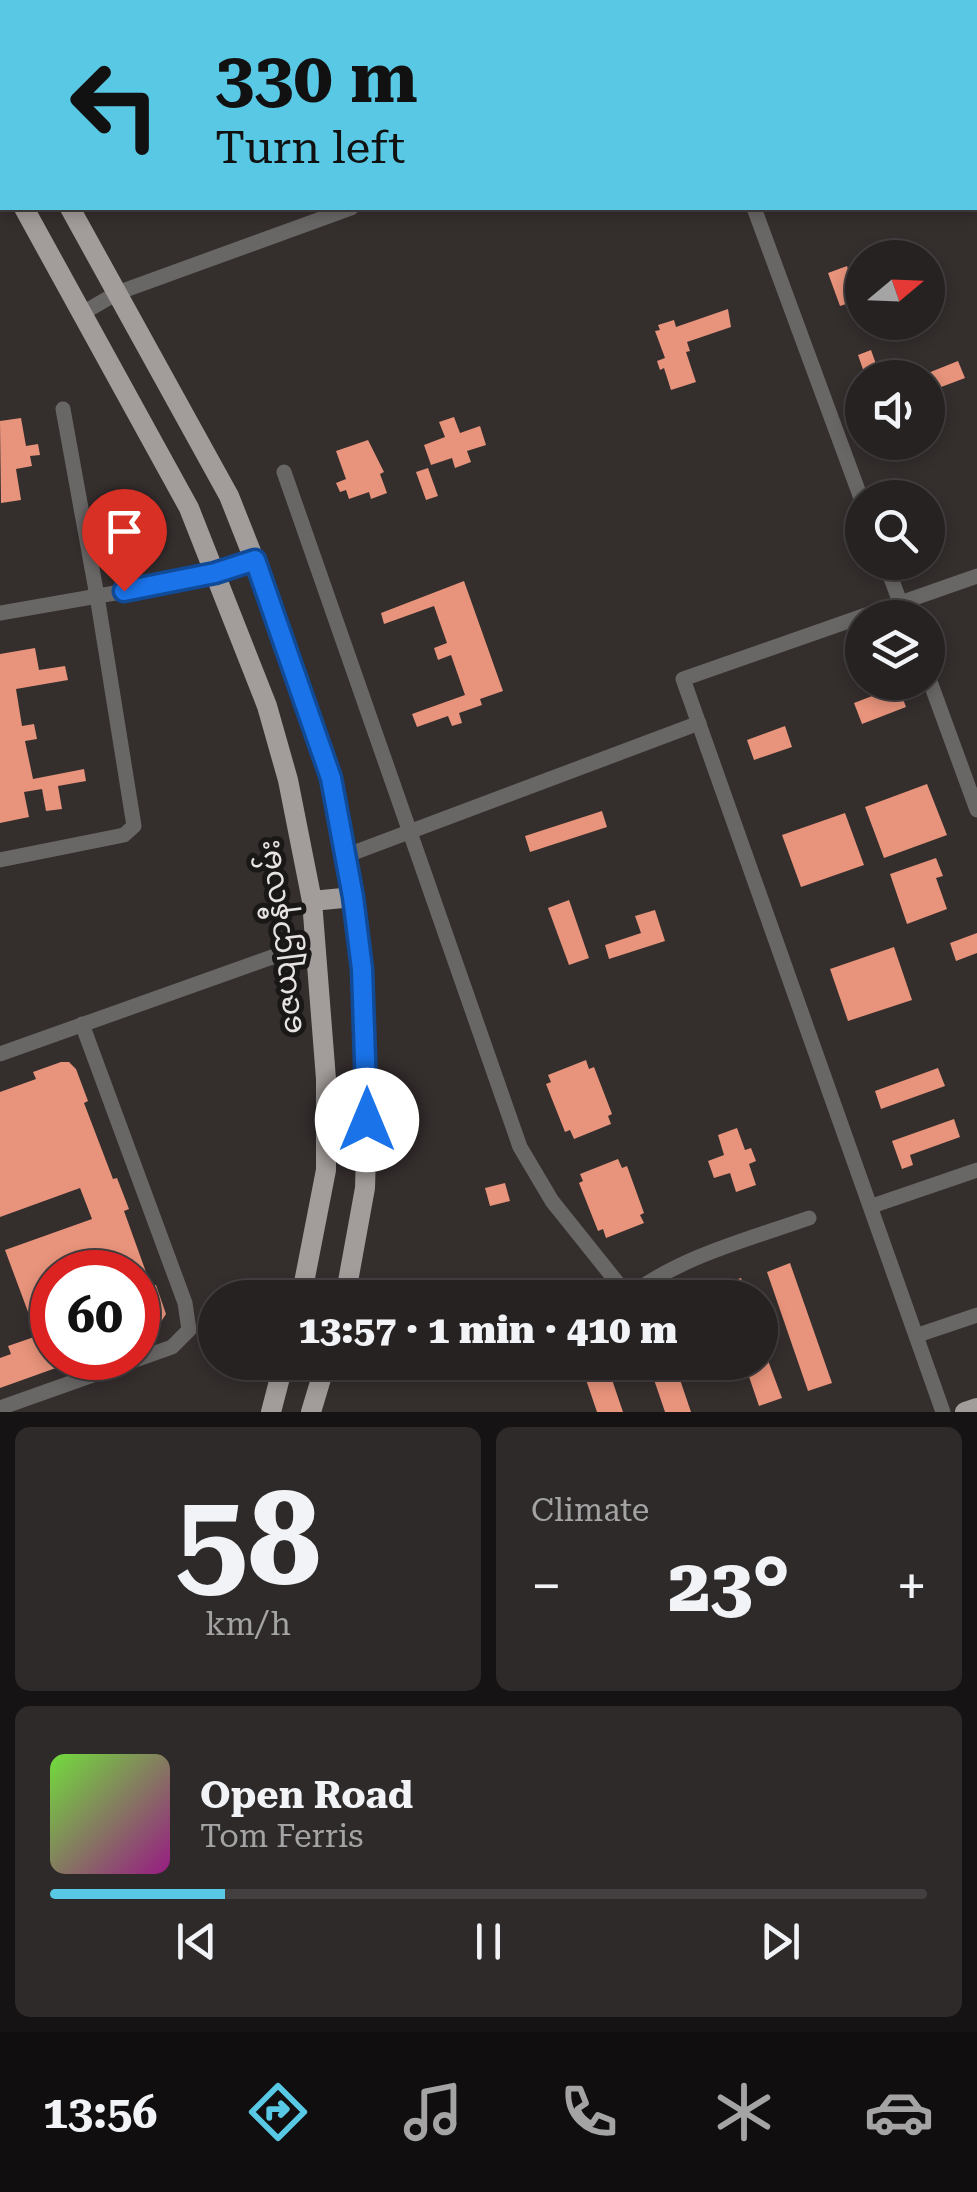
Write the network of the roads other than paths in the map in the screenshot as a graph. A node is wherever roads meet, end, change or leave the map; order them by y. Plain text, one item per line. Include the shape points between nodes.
1 (25, 210) edge
2 (71, 210) edge
3 (345, 210) edge
4 (755, 210) edge
5 (117, 292) junction
6 (82, 314) junction
7 (62, 409) dead end
8 (284, 472) dead end
9 (854, 480) edge
10 (255, 560) junction
11 (215, 573) junction
12 (977, 576) edge
13 (97, 596) junction
14 (925, 600) edge
15 (0, 613) edge
16 (845, 628) edge
17 (937, 700) edge
18 (699, 723) junction
19 (977, 810) edge
20 (412, 831) junction
21 (345, 856) junction
22 (0, 860) edge
23 (353, 897) junction
24 (312, 901) junction
25 (317, 940) junction
26 (82, 1024) junction
27 (0, 1054) edge
28 (977, 1170) edge
29 (872, 1206) junction
30 (808, 1218) dead end
31 (310, 1280) edge
32 (348, 1280) edge
33 (614, 1280) edge
34 (648, 1280) edge
35 (977, 1315) edge
36 (918, 1335) junction
37 (279, 1380) edge
38 (321, 1380) edge
39 (0, 1408) edge
40 (977, 1408) edge
41 (270, 1412) edge
42 (312, 1412) edge
43 (943, 1412) edge
44 (965, 1412) edge

1 - 6 main road, ဇေယျဌာနီလမ်း
2 - 5 main road
3 - 5 street
4 - 9 street
5 - 6 street
5 - 10 main road via 229,496
6 - 11 main road, ဇေယျဌာနီလမ်း via 190,508
7 - 13 street
8 - 20 street
10 - 11 street
10 - 21 main road via 331,778
11 - 13 street
11 - 24 main road, ဇေယျဌာနီလမ်း via 267,706
12 - 14 street
13 - 15 street
13 - 22 street via 134,826 124,836
16 - 18 street via 684,679
17 - 19 street
18 - 20 street
18 - 29 street
20 - 21 street
20 - 33 street via 520,1147
21 - 23 main road
23 - 24 main road
23 - 32 main road via 368,1086 364,1188
24 - 25 main road, ဇေယျဌာနီလမ်း
25 - 26 street
25 - 31 main road, ဇေယျဌာနီလမ်း via 326,1170
26 - 27 street
26 - 39 street via 185,1303 189,1330 172,1347
28 - 29 street
29 - 36 street
30 - 34 street
35 - 36 street
36 - 43 street
37 - 41 main road
38 - 42 main road
40 - 44 main road

